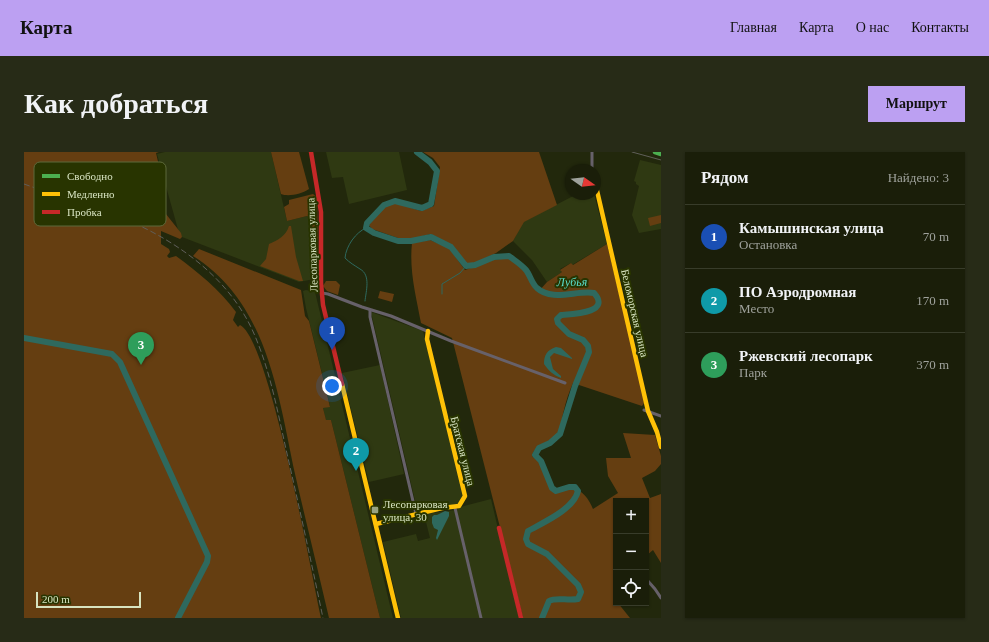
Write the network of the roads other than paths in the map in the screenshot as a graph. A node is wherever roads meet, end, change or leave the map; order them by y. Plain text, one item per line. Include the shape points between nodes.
1 (311, 152) edge
2 (592, 152) edge
3 (655, 152) edge
4 (661, 154) edge
5 (592, 164) edge
6 (599, 200) edge
7 (322, 293) junction
8 (370, 310) junction
9 (428, 331) junction
10 (565, 383) dead end
11 (646, 410) junction
12 (661, 416) edge
13 (661, 447) edge
14 (455, 508) junction
15 (416, 514) junction
16 (376, 524) junction
17 (499, 528) dead end
18 (649, 582) edge
19 (661, 598) edge
20 (398, 618) edge
21 (481, 618) edge
22 (521, 618) edge

1 - 7 street, Лесопарковая улица via 321,212
2 - 5 street
3 - 4 street
6 - 11 street, Беломорская улица
7 - 8 street
7 - 16 street, Лесопарковая улица
8 - 9 street
8 - 15 street
9 - 10 street via 526,366
9 - 14 street, Братская улица via 427,339 465,496
11 - 12 street
11 - 13 street, Беломорская улица via 652,417
14 - 15 street
14 - 21 street
15 - 16 street
16 - 20 street, Лесопарковая улица
17 - 22 street
18 - 19 street

